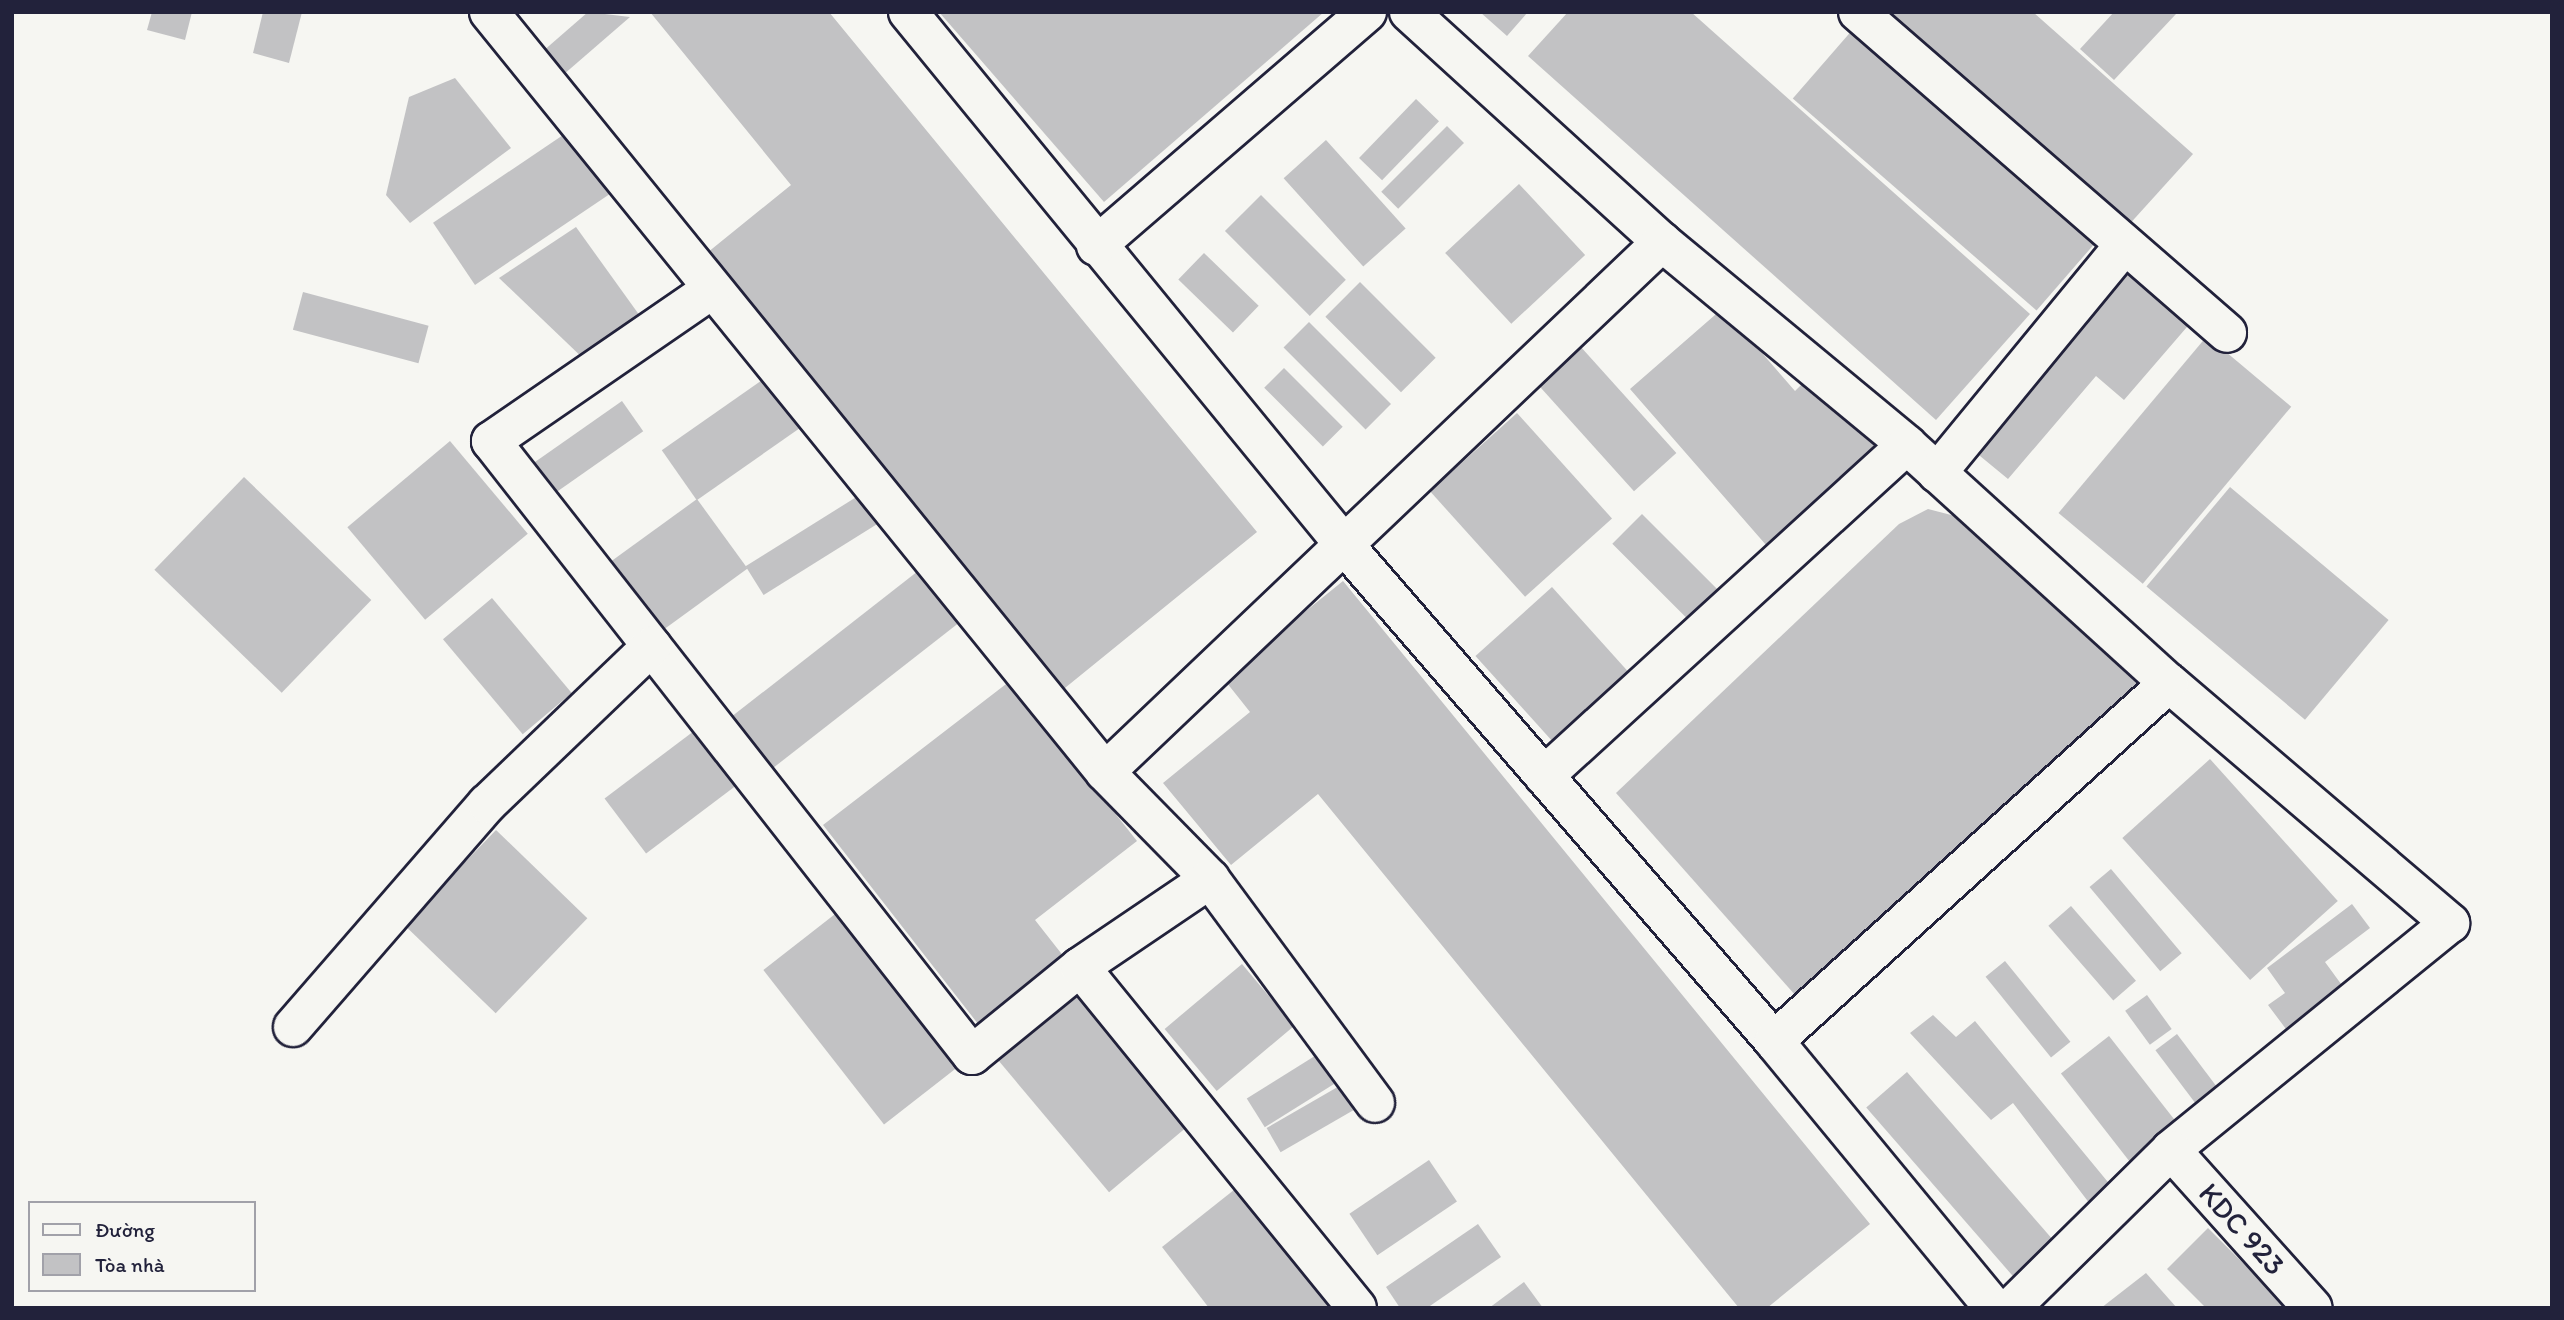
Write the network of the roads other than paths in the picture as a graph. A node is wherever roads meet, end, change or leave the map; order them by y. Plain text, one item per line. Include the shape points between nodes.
1 (489, 12) edge
2 (908, 12) edge
3 (1367, 12) edge
4 (1409, 12) edge
5 (1858, 12) edge
6 (1662, 242) junction
7 (1096, 246) junction
8 (2122, 248) junction
9 (711, 290) junction
10 (2227, 333) dead end
11 (1907, 445) junction
12 (1937, 473) junction
13 (1346, 547) junction
14 (652, 646) junction
15 (2169, 683) junction
16 (1105, 772) junction
17 (1544, 776) junction
18 (1210, 879) junction
19 (1080, 967) junction
20 (293, 1027) dead end
21 (1774, 1041) junction
22 (1375, 1103) dead end
23 (2171, 1150) junction
24 (1357, 1308) edge
25 (1994, 1308) edge
26 (2011, 1308) edge
27 (2313, 1308) edge

1 - 9 street
2 - 7 street
3 - 7 street
4 - 6 street
5 - 8 street
6 - 11 street
6 - 13 street
7 - 13 street
8 - 10 street
8 - 12 street
9 - 14 street via 491,440
9 - 16 street
11 - 12 street
11 - 17 street
12 - 15 street
13 - 16 street
13 - 17 street
14 - 19 street via 972,1055
14 - 20 street via 487,804
15 - 21 street
15 - 23 street via 2450,923
16 - 18 street
17 - 21 street
18 - 19 street
18 - 22 street
19 - 24 street
21 - 25 street
23 - 26 street
23 - 27 street, KDC 923

